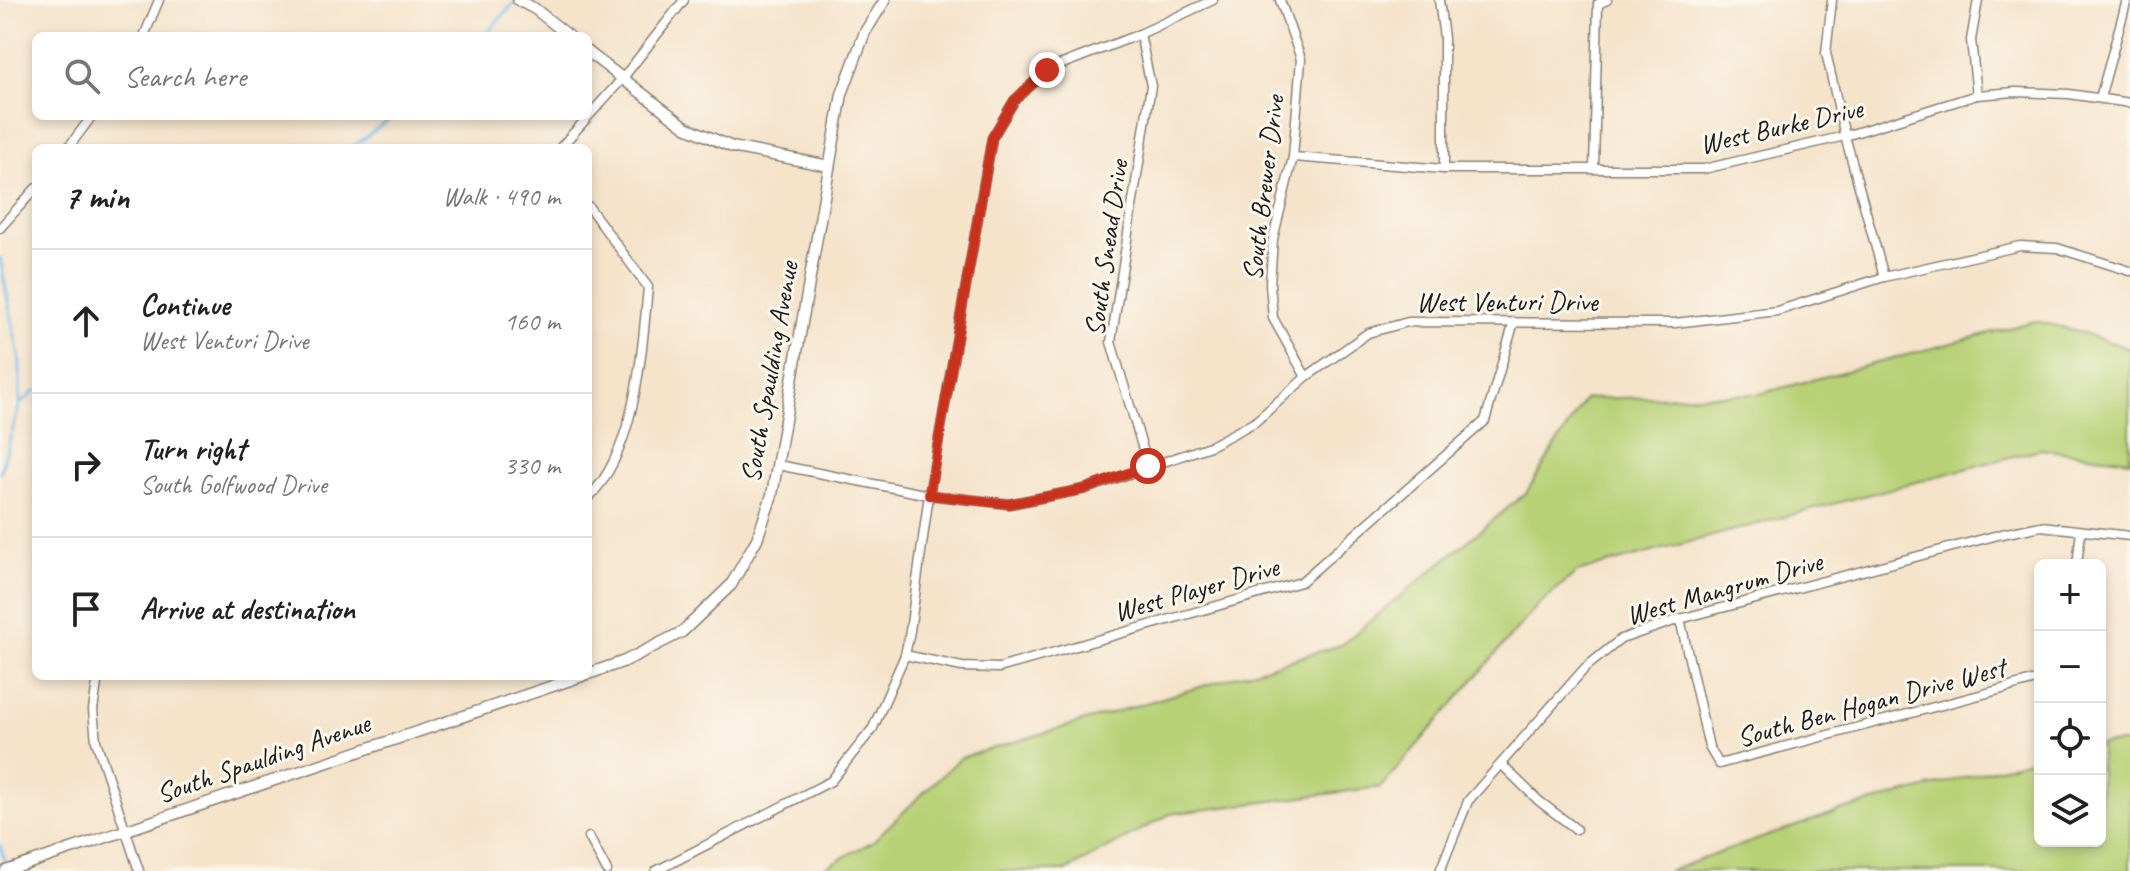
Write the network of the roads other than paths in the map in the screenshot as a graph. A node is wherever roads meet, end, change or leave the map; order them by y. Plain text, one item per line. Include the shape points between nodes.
1 (159, 0) edge
2 (518, 0) edge
3 (684, 0) edge
4 (885, 0) edge
5 (1213, 0) edge
6 (1280, 0) edge
7 (1439, 0) edge
8 (1832, 0) edge
9 (1978, 0) edge
10 (2127, 0) edge
11 (1603, 2) edge
12 (146, 32) edge
13 (564, 32) edge
14 (1140, 34) junction
15 (592, 55) edge
16 (622, 79) junction
17 (1977, 95) junction
18 (2100, 98) junction
19 (2130, 103) edge
20 (592, 112) edge
21 (89, 120) edge
22 (585, 120) edge
23 (1845, 136) junction
24 (71, 144) edge
25 (564, 144) edge
26 (1293, 157) junction
27 (829, 166) junction
28 (1444, 169) junction
29 (1594, 169) junction
30 (32, 192) edge
31 (592, 211) edge
32 (0, 228) edge
33 (2130, 271) edge
34 (1884, 277) junction
35 (1514, 322) junction
36 (1306, 377) junction
37 (778, 465) junction
38 (1148, 466) junction
39 (592, 494) edge
40 (929, 495) junction
41 (2081, 531) junction
42 (2130, 536) edge
43 (2078, 559) edge
44 (1680, 619) junction
45 (905, 655) junction
46 (592, 673) edge
47 (97, 680) edge
48 (559, 680) edge
49 (2034, 681) edge
50 (1502, 765) junction
51 (126, 829) junction
52 (1576, 829) dead end
53 (589, 837) dead end
54 (6, 871) edge
55 (139, 871) edge
56 (607, 871) edge
57 (656, 871) edge
58 (1440, 871) edge

1 - 12 street
2 - 13 street
3 - 16 street
4 - 27 street, South Spaulding Avenue via 849,71
5 - 14 street
6 - 26 street, South Brewer Drive via 1301,59
7 - 28 street
8 - 23 street via 1826,53
9 - 17 street via 1971,40
10 - 18 street
11 - 29 street
14 - 38 street, South Snead Drive via 1151,86 1111,342
14 - 40 street via 1047,70 1014,101 992,138
15 - 16 street
16 - 20 street
16 - 27 street via 686,127 732,147
17 - 18 street, West Burke Drive
17 - 23 street, West Burke Drive
18 - 19 street, West Burke Drive
21 - 24 street
22 - 25 street
23 - 29 street, West Burke Drive via 1704,169
23 - 34 street
26 - 28 street, West Burke Drive
26 - 36 street, South Brewer Drive via 1273,239 1270,284 1273,318
27 - 37 street, South Spaulding Avenue
28 - 29 street, West Burke Drive
30 - 32 street
31 - 39 street via 648,287 643,349 622,447
33 - 34 street, West Venturi Drive via 2057,248 2020,246
34 - 35 street, West Venturi Drive via 1777,311 1675,323
35 - 36 street, West Venturi Drive via 1408,322 1368,333
35 - 45 street, West Player Drive via 1485,421 1301,582 999,668 962,667
36 - 38 street, West Venturi Drive via 1255,422 1210,446
37 - 40 street, West Venturi Drive
37 - 46 street, South Spaulding Avenue via 757,539 731,585 682,632
38 - 40 street, West Venturi Drive via 1085,489 1009,504
40 - 45 street
41 - 42 street, West Mangrum Drive
41 - 43 street
41 - 44 street, West Mangrum Drive via 2041,526 2002,534
44 - 49 street, South Ben Hogan Drive West via 1709,747 1719,764
44 - 50 street, West Mangrum Drive via 1621,639 1585,668
45 - 57 street via 873,728 831,781
47 - 51 street via 96,741
48 - 51 street, South Spaulding Avenue
50 - 52 street
50 - 58 street, West Mangrum Drive via 1468,801
51 - 54 street, South Spaulding Avenue
51 - 55 street
53 - 56 street

